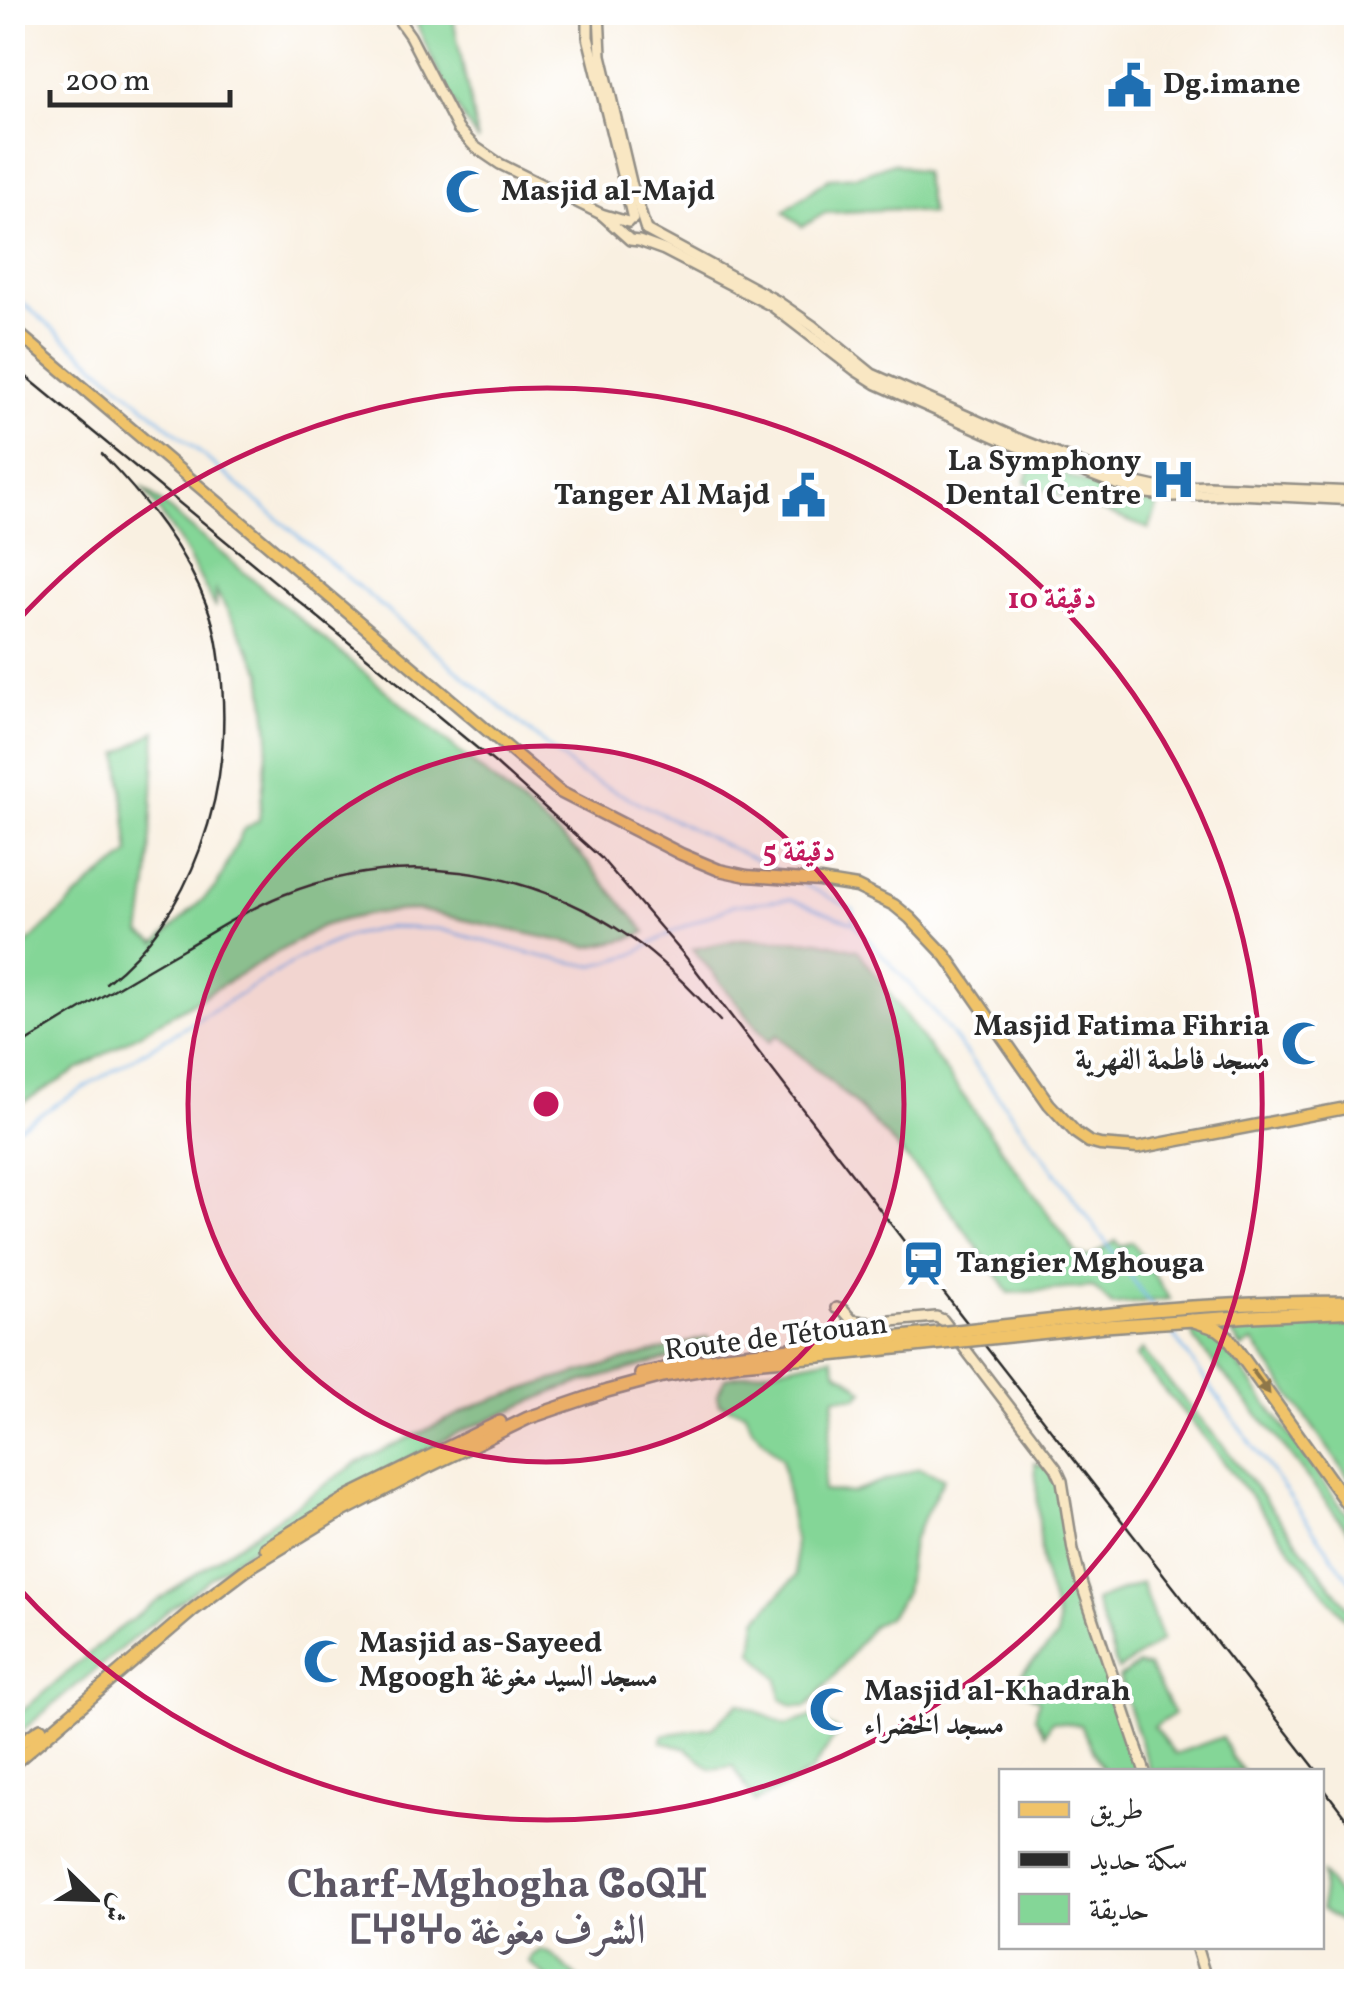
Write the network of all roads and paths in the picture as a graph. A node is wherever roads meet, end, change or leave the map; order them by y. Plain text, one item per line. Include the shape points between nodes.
1 (393, 12) edge
2 (588, 12) edge
3 (600, 12) edge
4 (600, 214) junction
5 (630, 220) junction
6 (645, 227) junction
7 (625, 235) junction
8 (639, 240) junction
9 (12, 328) edge
10 (1356, 492) edge
11 (1356, 500) edge
12 (1356, 1106) edge
13 (1356, 1299) edge
14 (836, 1308) dead end
15 (1356, 1314) edge
16 (1103, 1321) junction
17 (1187, 1321) junction
18 (1356, 1516) edge
19 (13, 1760) edge
20 (1144, 1769) edge
21 (1197, 1949) edge
22 (1207, 1982) edge

1 - 4 main road via 471,144
2 - 5 main road
3 - 6 main road via 602,55
4 - 5 main road
4 - 7 main road
5 - 6 main road
5 - 7 main road
6 - 8 main road
6 - 10 main road via 769,296 872,374 1120,478 1160,488
7 - 8 main road
8 - 11 main road via 762,300 887,390 1112,483 1158,494
9 - 12 main road via 545,782 719,870 866,890 894,905 960,975 1049,1104 1089,1142 1138,1148
13 - 16 highway, Route de Tétouan via 1173,1307
14 - 20 main road via 870,1324 942,1320 1056,1468 1082,1582
15 - 17 highway, Route de Tétouan
16 - 17 highway, Route de Tétouan
16 - 19 highway, Route de Tétouan, bridge via 709,1358 617,1380 520,1414 350,1496 245,1562 40,1730
17 -> 18 highway via 1227,1336
21 - 22 main road

